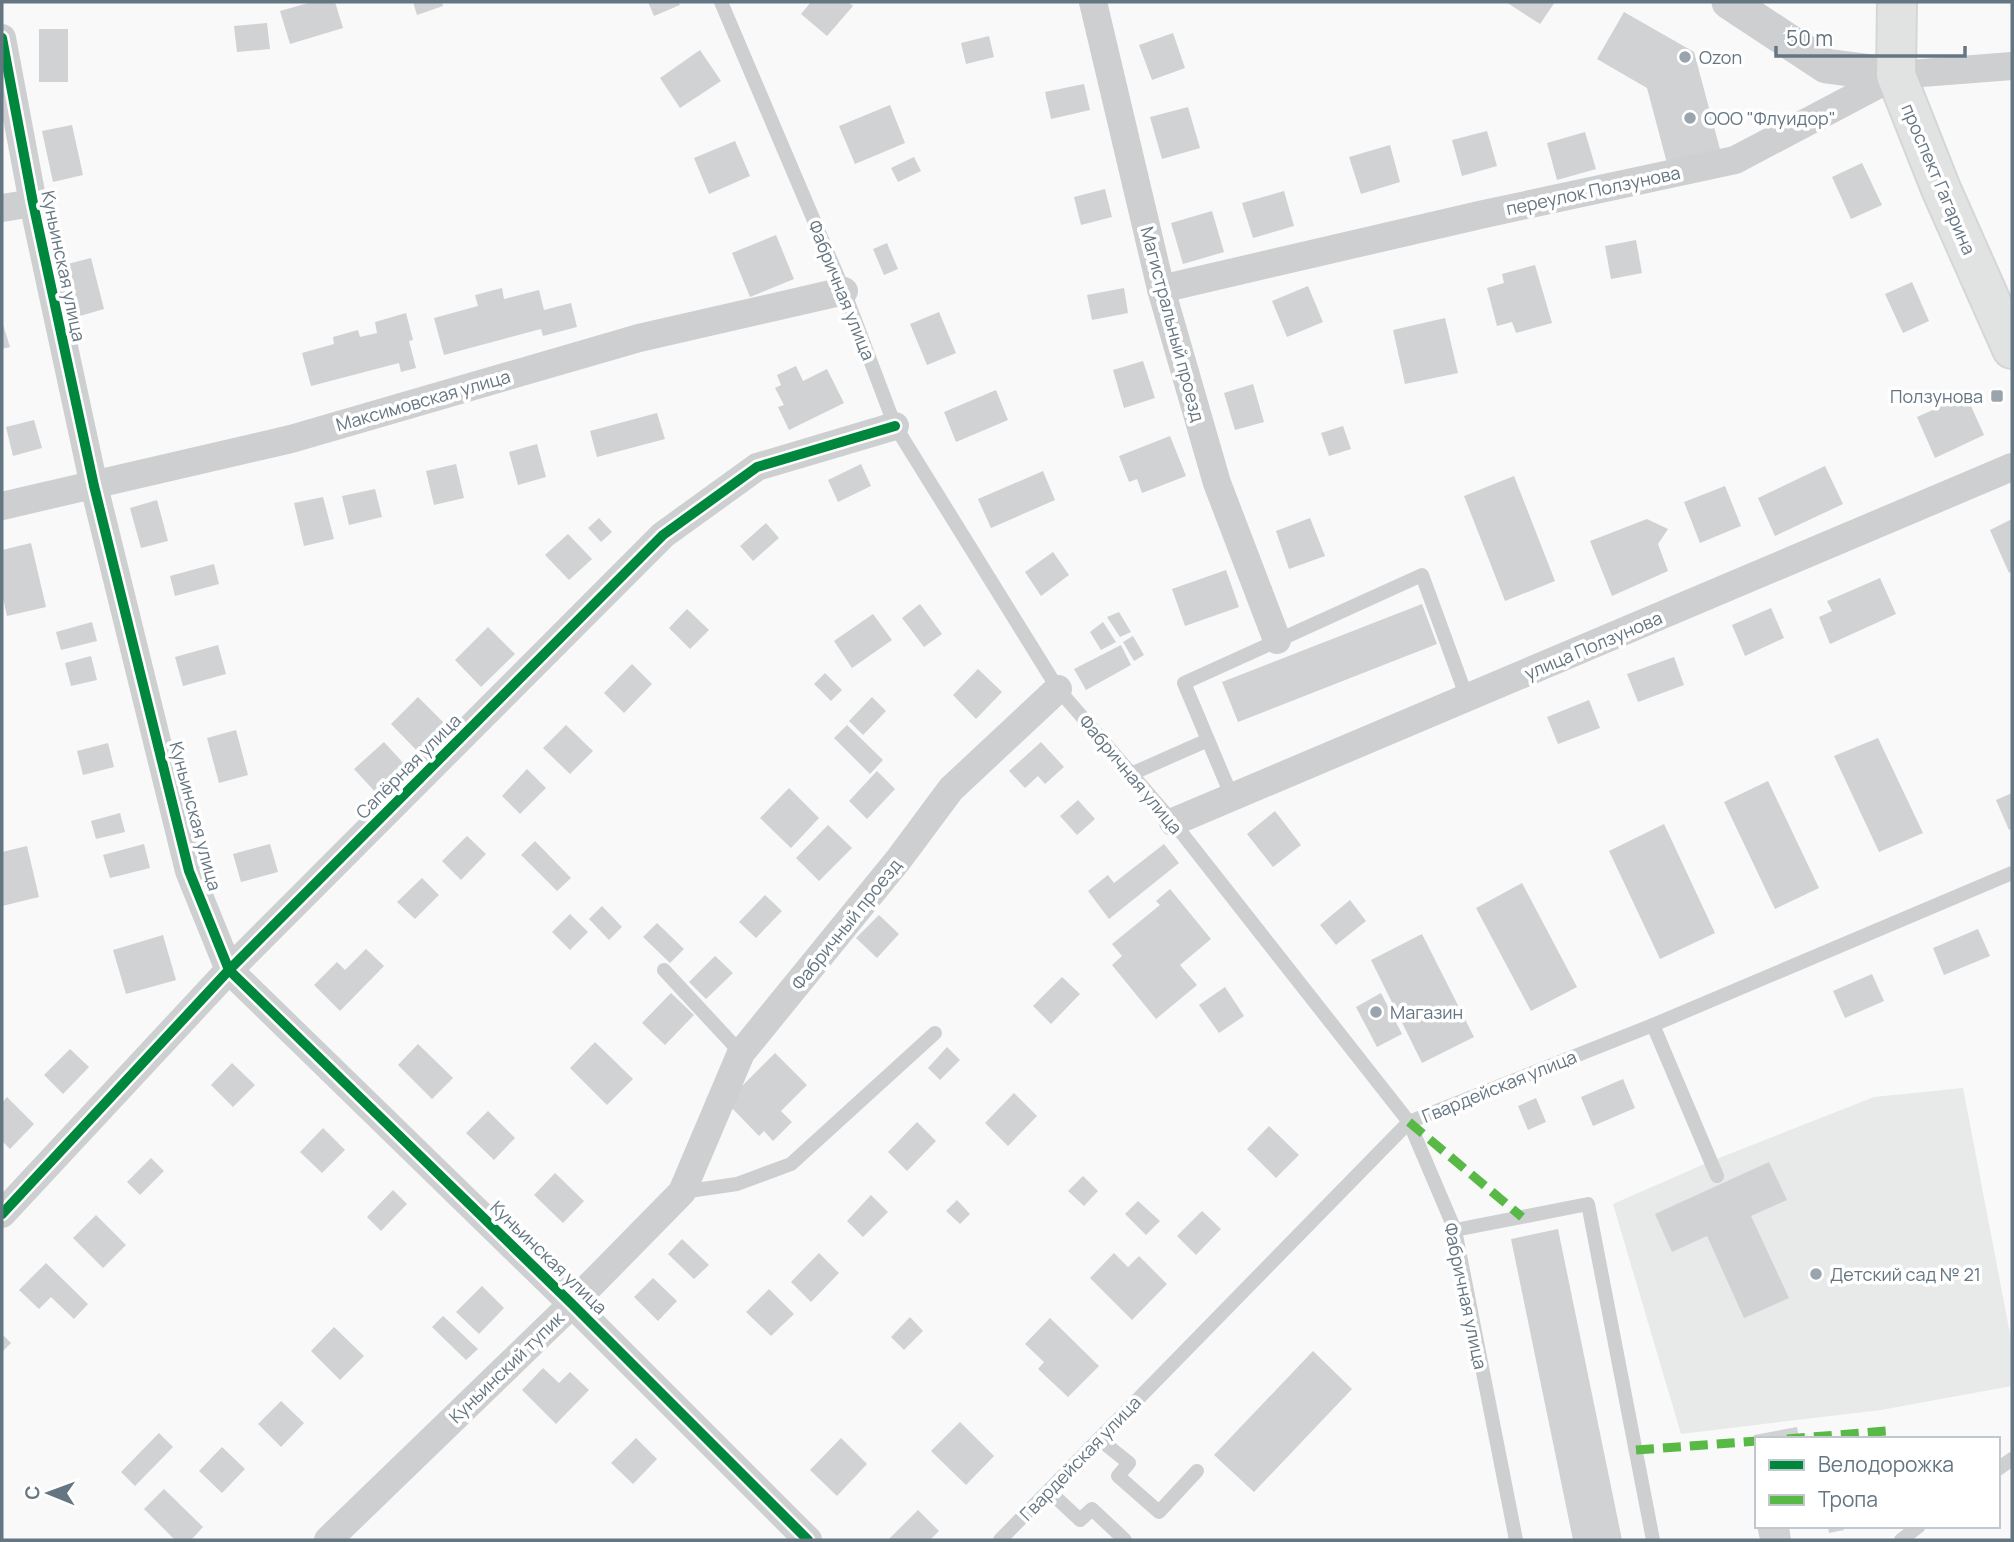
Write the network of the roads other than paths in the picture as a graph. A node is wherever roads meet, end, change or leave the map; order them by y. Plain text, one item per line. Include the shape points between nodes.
1 (721, 2) edge
2 (1093, 2) edge
3 (1729, 2) edge
4 (1897, 2) edge
5 (2, 38) edge
6 (2012, 66) edge
7 (1896, 75) junction
8 (33, 203) junction
9 (2, 208) edge
10 (1161, 289) junction
11 (844, 291) junction
12 (2012, 349) edge
13 (895, 426) junction
14 (2012, 467) edge
15 (94, 486) junction
16 (2, 506) edge
17 (1278, 640) junction
18 (1058, 688) junction
19 (1467, 698) junction
20 (1208, 740) junction
21 (1131, 774) junction
22 (1232, 797) junction
23 (1173, 822) junction
24 (2012, 873) edge
25 (229, 970) junction
26 (664, 970) dead end
27 (1653, 1025) junction
28 (935, 1033) dead end
29 (741, 1054) junction
30 (1409, 1122) junction
31 (1717, 1176) dead end
32 (682, 1192) junction
33 (2, 1214) edge
34 (1455, 1230) junction
35 (572, 1304) junction
36 (1099, 1439) junction
37 (1197, 1471) dead end
38 (1049, 1490) junction
39 (1916, 1528) edge
40 (328, 1540) edge
41 (808, 1540) edge
42 (1000, 1540) edge
43 (1125, 1540) edge
44 (1516, 1540) edge
45 (1653, 1540) edge
46 (1901, 1540) edge

1 - 11 lane, Фабричная улица
2 - 10 street, Магистральный проезд
3 - 7 street via 1826,66
4 - 7 main road, проспект Гагарина
5 - 8 street, Куньинская улица
6 - 7 street, переулок Ползунова
7 - 10 street, переулок Ползунова via 1735,160
7 - 12 main road, проспект Гагарина via 1941,189 1998,305
8 - 9 street
8 - 15 street, Куньинская улица
10 - 17 street, Магистральный проезд via 1217,483
11 - 13 lane, Фабричная улица
11 - 15 street, Максимовская улица via 639,338 290,439
13 - 18 lane, Фабричная улица
13 - 25 street, Сапёрная улица via 757,467 663,535
14 - 19 street, улица Ползунова
15 - 16 street, Максимовская улица
15 - 25 street, Куньинская улица via 189,871
17 - 19 lane via 1422,575
17 - 20 lane via 1184,682
18 - 21 lane, Фабричная улица
18 - 29 street, Фабричный проезд via 951,789
19 - 22 street, улица Ползунова
20 - 21 lane
20 - 22 lane
21 - 23 lane, Фабричная улица
22 - 23 street, улица Ползунова
23 - 30 lane, Фабричная улица
24 - 27 lane, Гвардейская улица
25 - 33 street, Сапёрная улица
25 - 35 street, Куньинская улица
26 - 29 lane
27 - 30 lane, Гвардейская улица
27 - 31 lane
28 - 32 lane via 791,1164 737,1184
29 - 32 street, Фабричный проезд
30 - 34 lane, Фабричная улица
30 - 36 lane, Гвардейская улица
32 - 35 street, Куньинский тупик
34 - 44 lane, Фабричная улица
34 - 45 lane via 1588,1204
35 - 40 street, Куньинский тупик
35 - 41 street, Куньинская улица
36 - 37 lane via 1129,1463 1118,1476 1159,1512
36 - 38 lane, Гвардейская улица
38 - 42 lane, Гвардейская улица
38 - 43 lane via 1080,1520 1092,1509
39 - 46 lane

